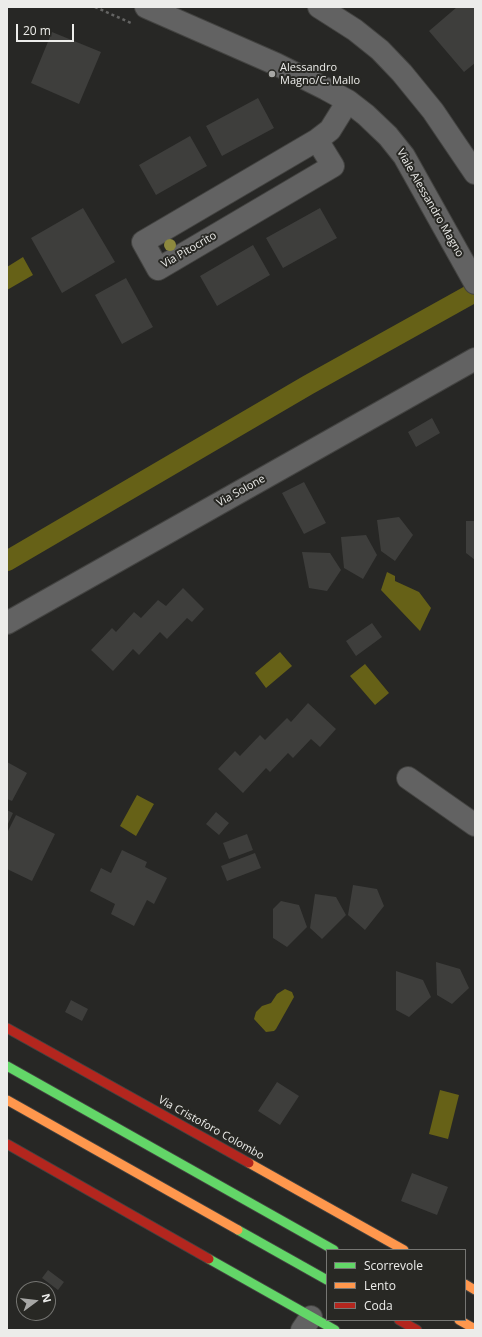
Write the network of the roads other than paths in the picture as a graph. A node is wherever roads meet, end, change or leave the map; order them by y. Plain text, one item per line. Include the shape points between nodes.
1 (319, 7) edge
2 (142, 16) edge
3 (348, 101) junction
4 (318, 140) junction
5 (475, 173) edge
6 (472, 277) edge
7 (475, 359) edge
8 (7, 623) edge
9 (408, 778) dead end
10 (475, 825) edge
11 (7, 1028) edge
12 (7, 1066) edge
13 (7, 1100) edge
14 (7, 1144) edge
15 (332, 1249) edge
16 (402, 1249) edge
17 (326, 1279) edge
18 (466, 1285) edge
19 (475, 1290) edge
20 (401, 1321) edge
21 (461, 1321) edge
22 (306, 1323) edge
23 (475, 1329) edge
24 (335, 1330) edge
25 (417, 1330) edge

1 - 5 street via 355,30 380,50 402,73 433,111
2 - 3 street, Viale Alessandro Magno via 276,64
3 - 4 street, Via Pitocrito via 330,130
3 - 6 street, Viale Alessandro Magno via 372,120 404,156
4 - 4 street, Via Pitocrito via 143,242 158,268 333,166
7 - 8 street, Via Solone
9 - 10 street
11 - 16 street, Via Cristoforo Colombo
12 - 15 street
13 - 17 street
14 - 22 street
18 - 19 street
20 - 25 street
21 - 23 street
22 - 24 street

